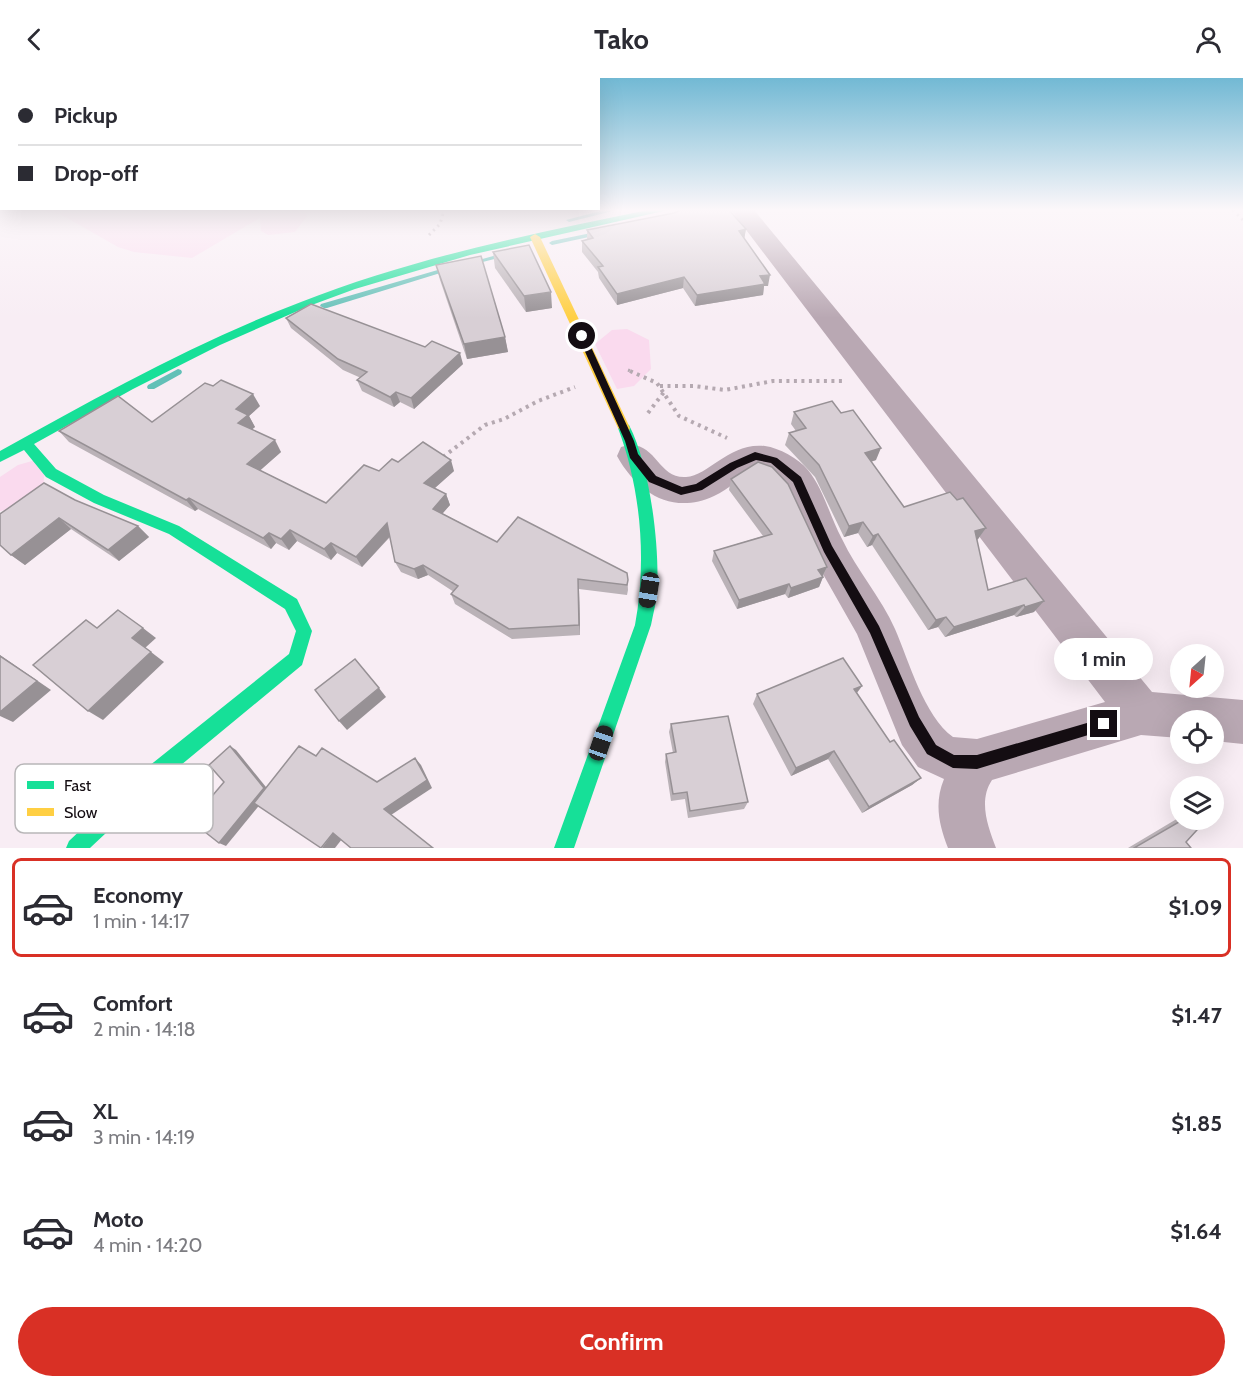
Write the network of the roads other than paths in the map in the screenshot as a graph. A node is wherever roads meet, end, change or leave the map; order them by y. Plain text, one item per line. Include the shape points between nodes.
1 (499, 246) edge
2 (539, 246) edge
3 (770, 246) edge
4 (25, 442) junction
5 (633, 456) junction
6 (0, 457) edge
7 (1141, 713) junction
8 (1243, 722) edge
9 (977, 762) junction
10 (167, 764) edge
11 (92, 833) edge
12 (76, 848) edge
13 (564, 848) edge
14 (972, 848) edge

1 - 4 street via 403,270 259,322
2 - 5 street via 630,441
3 - 7 street
4 - 6 street
4 - 10 street via 51,473 99,499 174,530 291,604 304,631 296,659
5 - 9 street via 653,479 681,491 699,487 755,456 774,460 797,479 828,549 875,630 889,668 932,749 953,761
5 - 13 street via 641,489 649,590 643,625
7 - 8 street
7 - 9 street
9 - 14 street via 966,776 961,795 963,828
11 - 12 street

